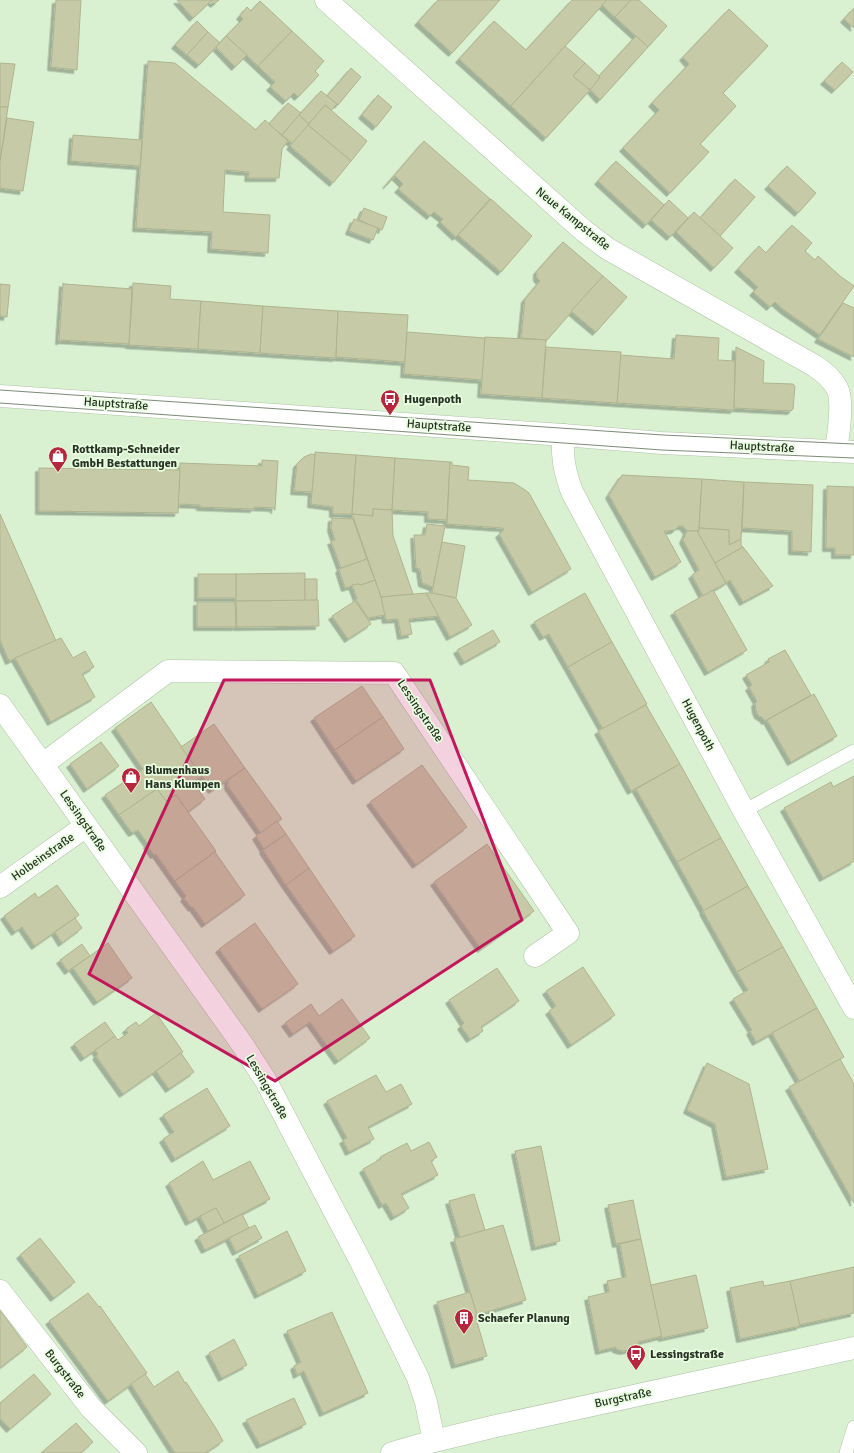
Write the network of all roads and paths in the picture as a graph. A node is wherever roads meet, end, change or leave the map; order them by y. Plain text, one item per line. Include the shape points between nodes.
1 (326, 0) edge
2 (0, 396) edge
3 (563, 435) junction
4 (845, 451) edge
5 (0, 705) edge
6 (854, 751) edge
7 (43, 764) junction
8 (744, 811) junction
9 (86, 826) junction
10 (0, 887) edge
11 (535, 956) dead end
12 (854, 1008) edge
13 (0, 1291) edge
14 (854, 1348) edge
15 (854, 1427) edge
16 (434, 1441) junction
17 (136, 1453) edge
18 (392, 1453) edge
19 (846, 1453) edge

1 - 4 street, Neue Kampstraße via 584,232 608,249 825,373 838,390
2 - 3 street, Hauptstraße
3 - 4 street, Hauptstraße via 662,443
3 - 8 street, Hugenpoth via 562,457 572,492
5 - 7 street, Lessingstraße
6 - 8 lane
7 - 9 street, Lessingstraße
7 - 11 street, Lessingstraße via 168,672 394,673 568,933
8 - 12 street, Hugenpoth
9 - 10 street, Holbeinstraße
9 - 16 street, Lessingstraße via 266,1081 361,1262 418,1378
13 - 17 street, Burgstraße via 91,1408
14 - 16 street, Burgstraße
15 - 19 lane
16 - 18 street, Burgstraße

